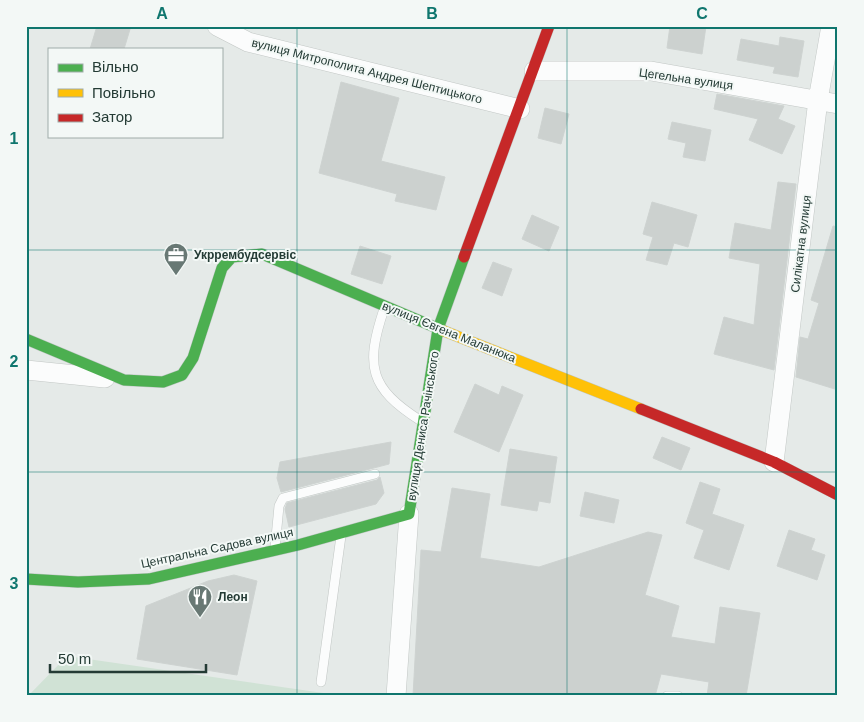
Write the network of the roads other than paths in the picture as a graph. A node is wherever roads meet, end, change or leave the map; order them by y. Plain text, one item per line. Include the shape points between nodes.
1 (217, 26) edge
2 (549, 26) edge
3 (831, 26) edge
4 (534, 71) junction
5 (818, 100) junction
6 (838, 104) edge
7 (520, 109) junction
8 (385, 306) junction
9 (438, 329) junction
10 (26, 339) edge
11 (26, 370) edge
12 (124, 380) junction
13 (423, 422) junction
14 (774, 462) junction
15 (375, 474) dead end
16 (838, 495) edge
17 (409, 514) junction
18 (341, 533) junction
19 (274, 550) junction
20 (26, 579) edge
21 (321, 682) dead end
22 (396, 696) edge
23 (667, 696) edge
24 (678, 696) edge

1 - 7 street, вулиця Митрополита Андрея Шептицького via 248,42
2 - 4 street, вулиця Дениса Рачінського
3 - 5 street, Силікатна вулиця
4 - 5 street, Цегельна вулиця via 651,71
4 - 7 street, вулиця Дениса Рачінського
5 - 6 street, Цегельна вулиця
5 - 14 street, Силікатна вулиця
7 - 9 street, вулиця Дениса Рачінського
8 - 9 street, вулиця Євгена Маланюка
8 - 12 street, вулиця Євгена Маланюка via 262,254 232,257 222,268 194,358 182,375 163,382
8 - 13 lane via 373,352 374,370 381,387 400,408
9 - 13 street, вулиця Дениса Рачінського
9 - 14 street, вулиця Євгена Маланюка
10 - 12 street, вулиця Євгена Маланюка
11 - 12 street, вулиця Євгена Маланюка
13 - 17 street, вулиця Дениса Рачінського
14 - 16 street, вулиця Євгена Маланюка
15 - 19 lane via 283,498 279,506
17 - 18 street, Центральна Садова вулиця
17 - 22 street, вулиця Дениса Рачінського
18 - 19 street, Центральна Садова вулиця
18 - 21 lane
19 - 20 street, Центральна Садова вулиця via 149,579 78,582
23 - 24 lane

